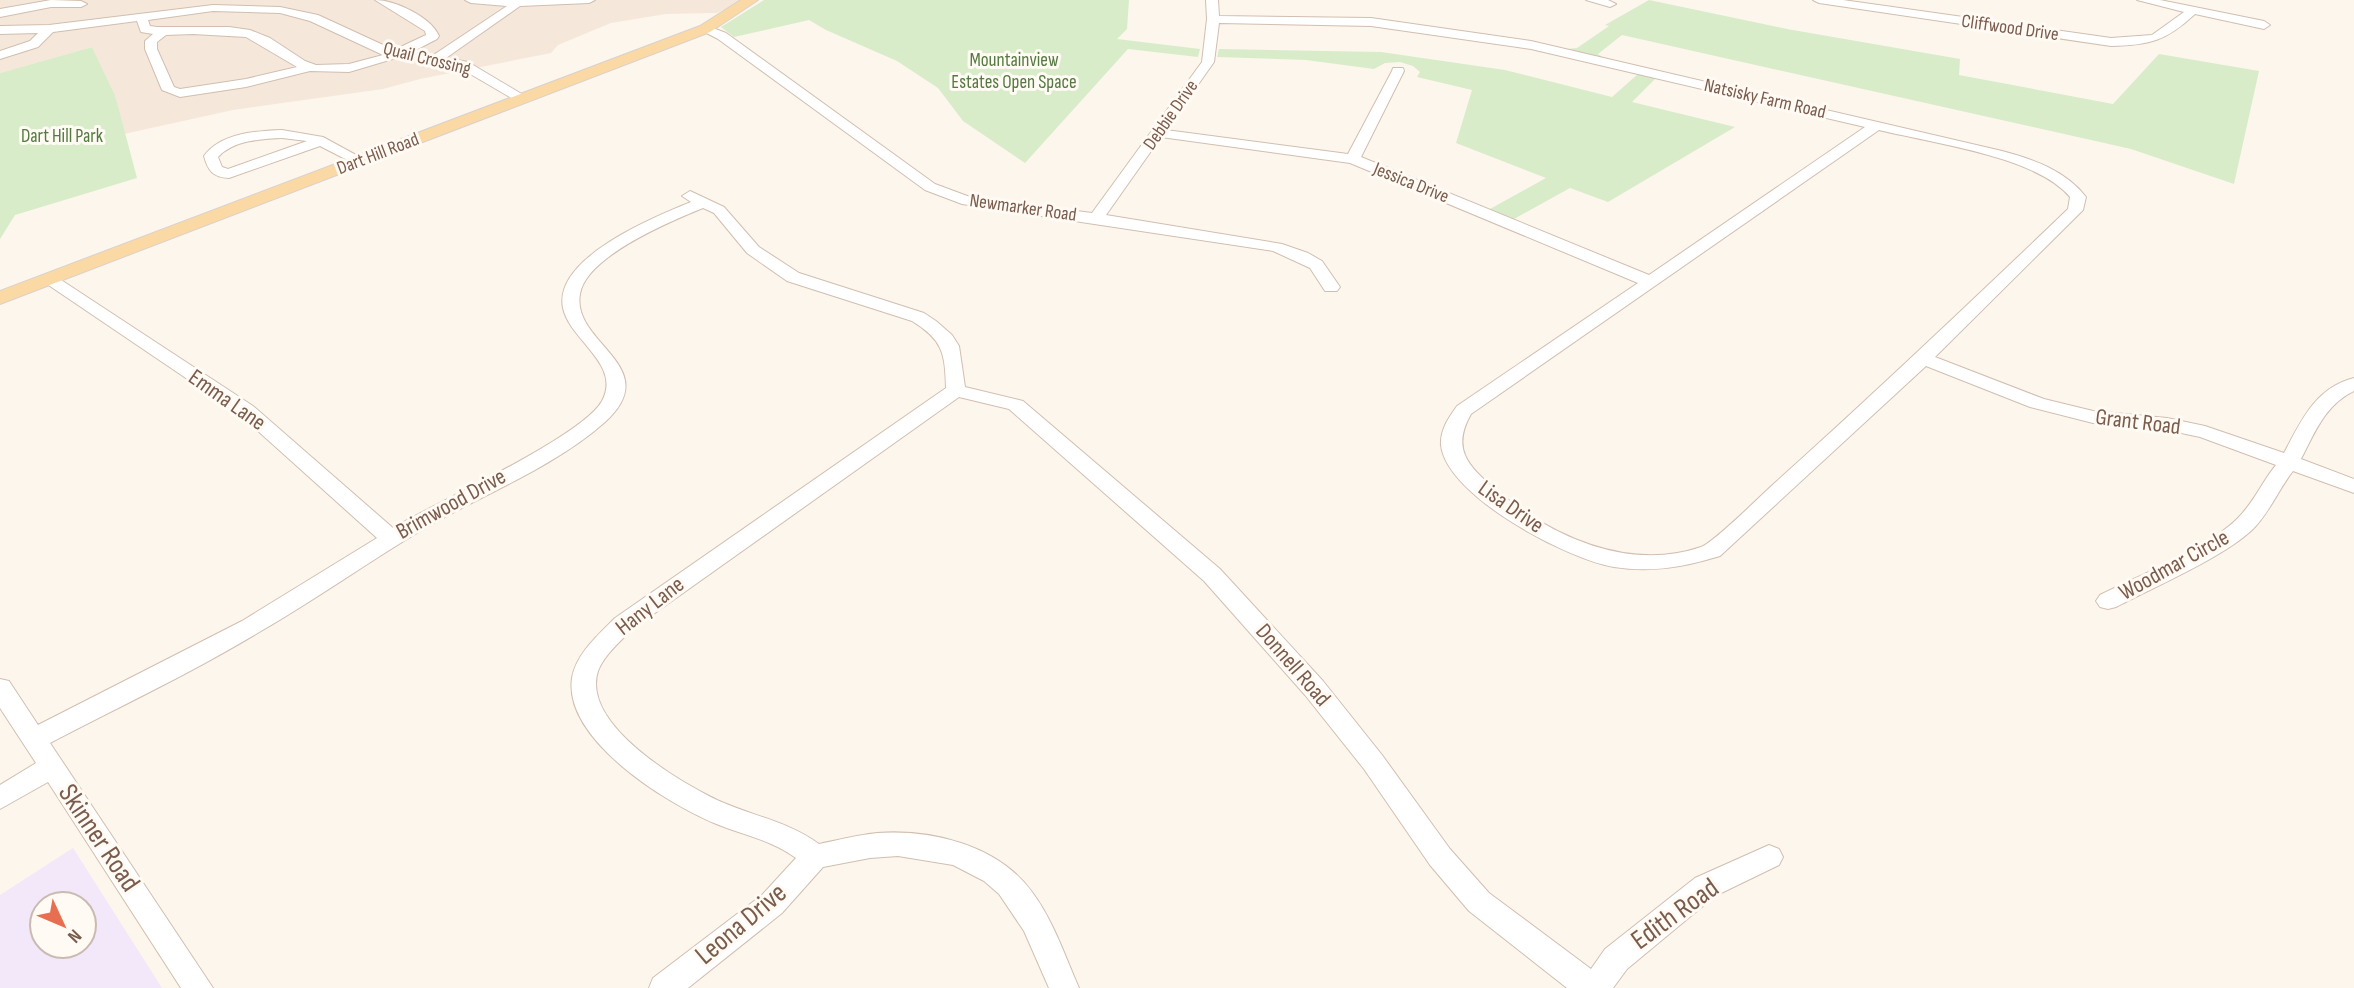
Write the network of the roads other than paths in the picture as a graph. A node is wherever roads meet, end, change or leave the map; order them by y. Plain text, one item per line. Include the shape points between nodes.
1 (381, 0) edge
2 (471, 0) edge
3 (589, 0) edge
4 (751, 0) edge
5 (1212, 0) edge
6 (1592, 0) edge
7 (1819, 0) edge
8 (2143, 0) edge
9 (518, 1) edge
10 (558, 2) edge
11 (81, 4) dead end
12 (218, 4) edge
13 (1610, 4) dead end
14 (2192, 11) junction
15 (0, 13) edge
16 (141, 16) junction
17 (1213, 19) junction
18 (2264, 25) dead end
19 (49, 29) junction
20 (705, 29) junction
21 (0, 30) edge
22 (162, 32) junction
23 (392, 54) junction
24 (0, 55) edge
25 (435, 60) junction
26 (309, 68) junction
27 (1398, 71) dead end
28 (520, 99) junction
29 (1876, 125) junction
30 (1159, 133) junction
31 (319, 142) junction
32 (1353, 159) junction
33 (360, 161) junction
34 (1096, 218) junction
35 (48, 280) junction
36 (1651, 282) junction
37 (1331, 287) dead end
38 (0, 298) edge
39 (1923, 359) junction
40 (2354, 384) edge
41 (956, 390) junction
42 (2290, 462) junction
43 (2354, 486) edge
44 (391, 538) junction
45 (2108, 601) dead end
46 (0, 688) edge
47 (34, 739) junction
48 (51, 767) junction
49 (0, 798) edge
50 (815, 857) junction
51 (1769, 857) dead end
52 (198, 988) edge
53 (664, 988) edge
54 (1064, 988) edge
55 (1593, 988) edge

1 - 23 street via 430,29 433,36
2 - 9 street
3 - 10 street
4 - 20 main road, Dart Hill Road
5 - 17 street, Debbie Drive
6 - 13 street
7 - 14 street, Cliffwood Drive via 2111,42 2164,37
8 - 14 street
9 - 10 street
9 - 25 street
11 - 15 street via 55,1
12 - 16 street, Quail Crossing
12 - 23 street, Quail Crossing via 314,18
14 - 18 street
16 - 19 street, Quail Crossing
16 - 22 street via 145,29
17 - 29 street, Natsisky Farm Road via 1371,22 1508,41
17 - 30 street, Debbie Drive via 1208,62
19 - 21 street, Quail Crossing
19 - 24 street via 34,44
20 - 28 main road, Dart Hill Road
20 - 34 street, Newmarker Road via 722,36 930,187 968,201
22 - 26 street via 241,32 272,42
22 - 26 street via 151,41 151,49 169,90 180,93
23 - 25 street, Quail Crossing
23 - 26 street via 348,68
25 - 28 street, Quail Crossing via 476,70
27 - 32 street
28 - 33 main road, Dart Hill Road
29 - 36 street, Lisa Drive
29 - 39 street, Natsisky Farm Road via 2028,163 2066,183 2078,197 2076,210
30 - 32 street, Jessica Drive
30 - 34 street, Debbie Drive
31 - 31 street via 302,135 254,136 219,147 211,156 215,169 229,174
31 - 33 street
32 - 36 street, Jessica Drive
33 - 35 main road, Dart Hill Road
34 - 37 street, Newmarker Road via 1276,247 1323,267
35 - 38 main road, Dart Hill Road
35 - 44 street, Emma Lane via 246,410
36 - 39 street, Lisa Drive via 1464,410 1452,429 1452,451 1467,476 1492,498 1557,539 1596,556 1672,563 1712,551
39 - 42 street, Grant Road via 2060,410 2205,432
40 - 42 street, Woodmar Circle via 2318,408
41 - 44 street, Brimwood Drive via 954,354 947,338 934,326 793,277 753,250 719,210 696,199 598,257 571,293 579,326 614,369 618,385 610,405 562,442
41 - 50 street, Hany Lane via 623,624 595,652 584,681 587,707 602,730 650,772 722,814 781,834
41 - 55 street, Donnell Road via 1016,405 1212,575 1314,688 1479,902
42 - 43 street, Grant Road
42 - 45 street, Woodmar Circle via 2243,526
44 - 47 street, Brimwood Drive via 250,627
46 - 47 street, Skinner Road
47 - 48 street, Skinner Road
48 - 49 street
48 - 52 street, Skinner Road
50 - 53 street, Leona Drive via 772,904
50 - 54 street via 879,845 961,854 993,872 1021,900
51 - 55 street, Edith Road via 1705,887 1616,959

